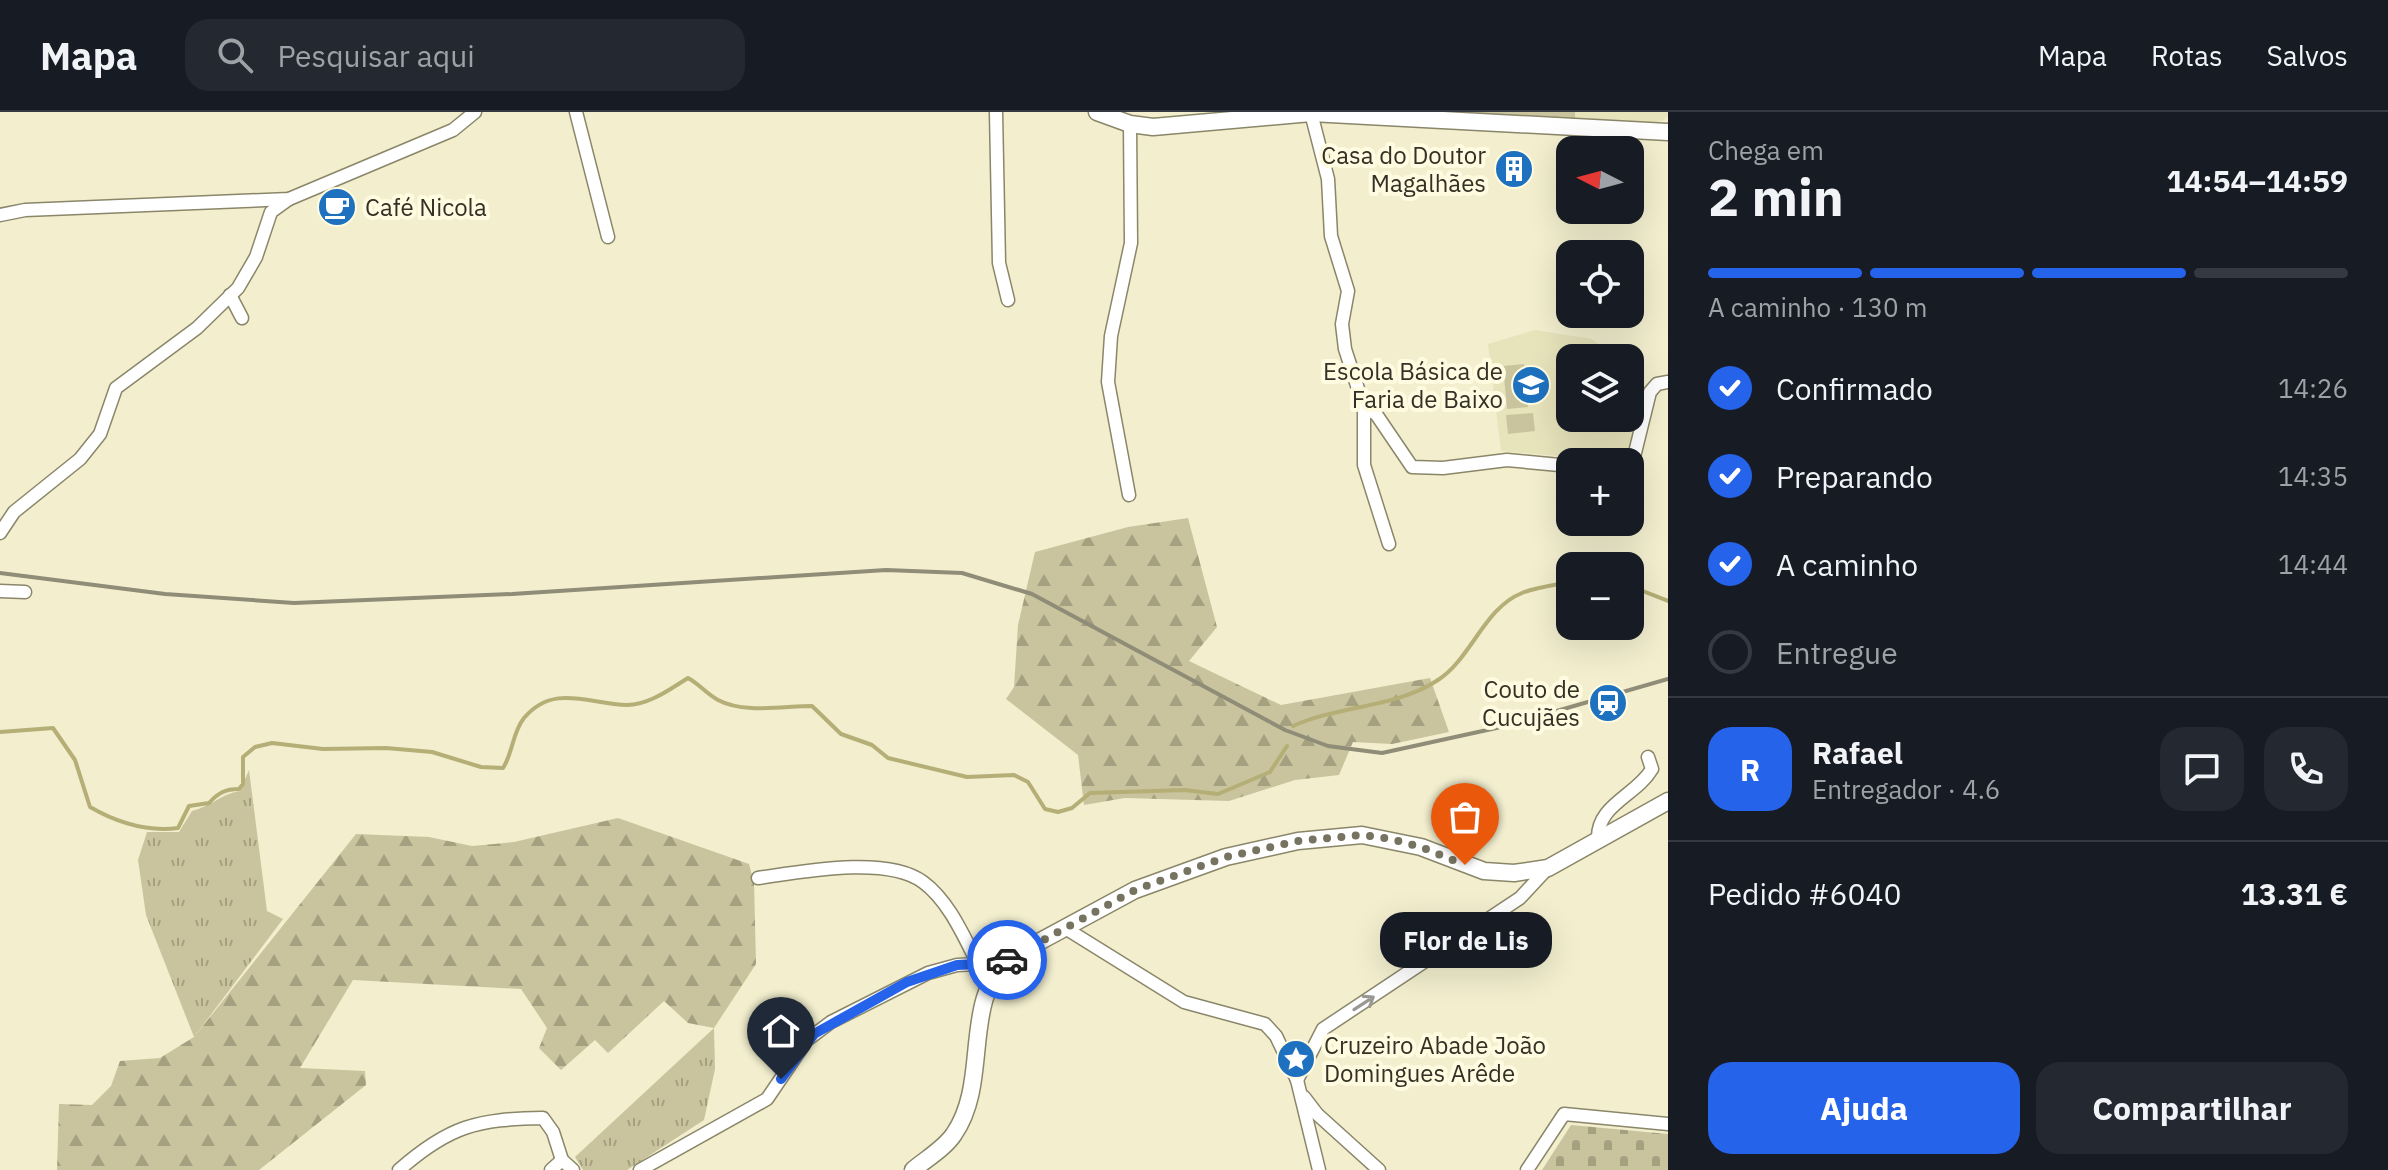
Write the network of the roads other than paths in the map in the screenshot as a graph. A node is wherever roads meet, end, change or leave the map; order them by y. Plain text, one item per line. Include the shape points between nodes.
1 (475, 112) edge
2 (576, 112) edge
3 (996, 112) edge
4 (1097, 112) edge
5 (1311, 113) edge
6 (1130, 124) junction
7 (1668, 132) edge
8 (289, 199) junction
9 (0, 215) edge
10 (608, 237) dead end
11 (230, 295) junction
12 (1008, 300) dead end
13 (242, 318) dead end
14 (1668, 382) edge
15 (1364, 407) junction
16 (1636, 448) edge
17 (1556, 465) edge
18 (1129, 495) dead end
19 (0, 533) edge
20 (1389, 544) dead end
21 (0, 591) edge
22 (25, 592) dead end
23 (1648, 757) dead end
24 (1668, 801) edge
25 (1598, 840) junction
26 (1548, 868) junction
27 (758, 878) dead end
28 (1065, 928) junction
29 (978, 964) junction
30 (995, 971) junction
31 (1299, 1086) junction
32 (1668, 1124) edge
33 (562, 1160) junction
34 (399, 1170) edge
35 (551, 1170) edge
36 (573, 1170) edge
37 (640, 1170) edge
38 (913, 1170) edge
39 (1319, 1170) edge
40 (1379, 1170) edge
41 (1527, 1170) edge

1 - 8 street via 453,130
2 - 10 street
3 - 12 street via 999,263
4 - 6 main road
5 - 6 main road via 1174,126
5 - 7 main road
5 - 15 street via 1328,179 1331,236 1348,291 1342,324 1345,349
6 - 18 street via 1131,243 1111,336 1108,382
8 - 9 street
8 - 11 street via 271,212 256,257
11 - 13 street
11 - 19 street via 197,328 116,388 100,434 80,459 14,512
14 - 16 street via 1650,392
15 - 17 street via 1376,414 1412,467 1492,460
15 - 20 street via 1364,465
21 - 22 street
23 - 25 street via 1652,769 1609,808 1597,827
24 - 25 main road
25 - 26 main road
26 - 28 main road via 1484,871 1391,839 1322,838 1182,871
31 -> 26 street via 1323,1029 1520,898
27 - 29 street via 809,870 886,868 910,875 935,893
28 - 30 main road
28 - 31 street via 1184,1002 1265,1024
29 - 30 street
29 - 37 street via 928,973 831,1022 807,1040 767,1099
30 - 38 main road via 982,1008 969,1104 954,1134
31 - 39 street
31 - 40 street via 1317,1114
32 - 41 street via 1564,1114
33 - 34 street via 543,1118 493,1119 435,1139
33 - 35 street
33 - 36 street

